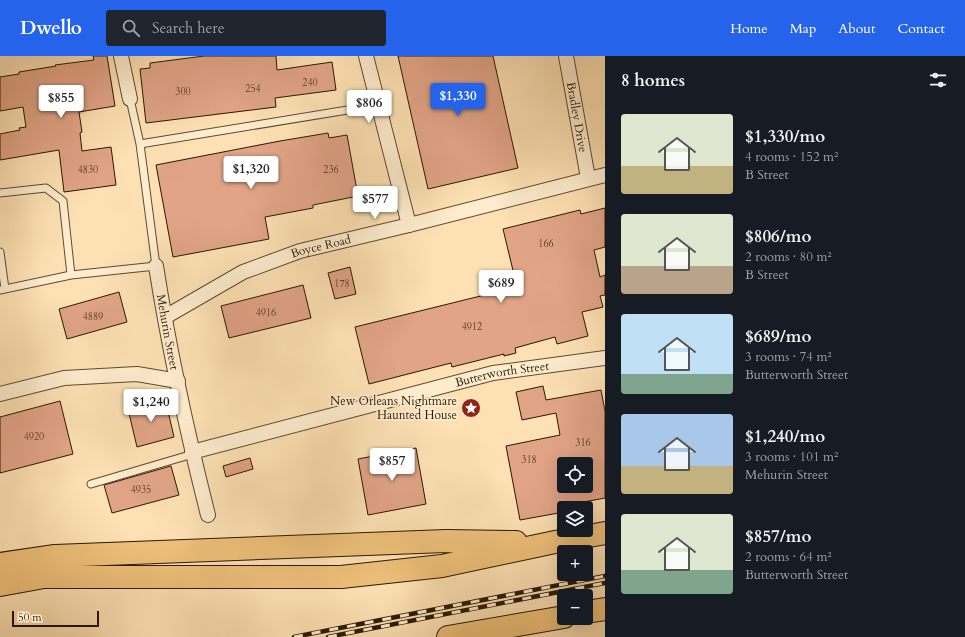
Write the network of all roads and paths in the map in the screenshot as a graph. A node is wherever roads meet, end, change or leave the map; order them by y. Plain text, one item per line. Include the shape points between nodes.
1 (120, 56) edge
2 (366, 56) edge
3 (566, 56) edge
4 (130, 99) joint
5 (378, 105) junction
6 (140, 144) junction
7 (605, 175) edge
8 (588, 178) junction
9 (0, 193) edge
10 (409, 225) junction
11 (0, 252) edge
12 (156, 266) junction
13 (71, 276) junction
14 (3, 290) edge
15 (165, 317) junction
16 (605, 358) edge
17 (178, 381) junction
18 (0, 394) edge
19 (192, 453) junction
20 (91, 484) dead end
21 (208, 515) dead end
22 (605, 533) edge
23 (555, 542) junction
24 (0, 564) edge
25 (0, 585) edge
26 (605, 609) edge
27 (593, 611) edge
28 (557, 618) edge
29 (499, 629) junction
30 (448, 637) edge
31 (471, 637) edge

1 - 4 street
2 - 5 street
3 - 8 street, Bradley Drive
4 - 6 lane
5 - 6 lane
5 - 10 street
6 - 12 lane
7 - 8 street, Boyce Road
8 - 10 street, Boyce Road
9 - 13 lane via 46,188 63,201
10 - 15 street, Boyce Road via 300,251 243,272
11 - 14 lane
12 - 13 lane
12 - 15 street, Mehurin Street
13 - 14 lane
15 - 17 street, Mehurin Street
16 - 19 street, Butterworth Street via 493,373
17 - 18 street via 137,374 64,378
17 - 19 street, Mehurin Street
19 - 20 lane
19 - 21 street, Mehurin Street
22 - 23 highway
23 - 24 highway via 446,541 55,556
23 - 25 highway via 442,566 341,577 44,577
26 - 27 highway
28 - 29 highway
29 - 30 highway
29 - 31 highway

